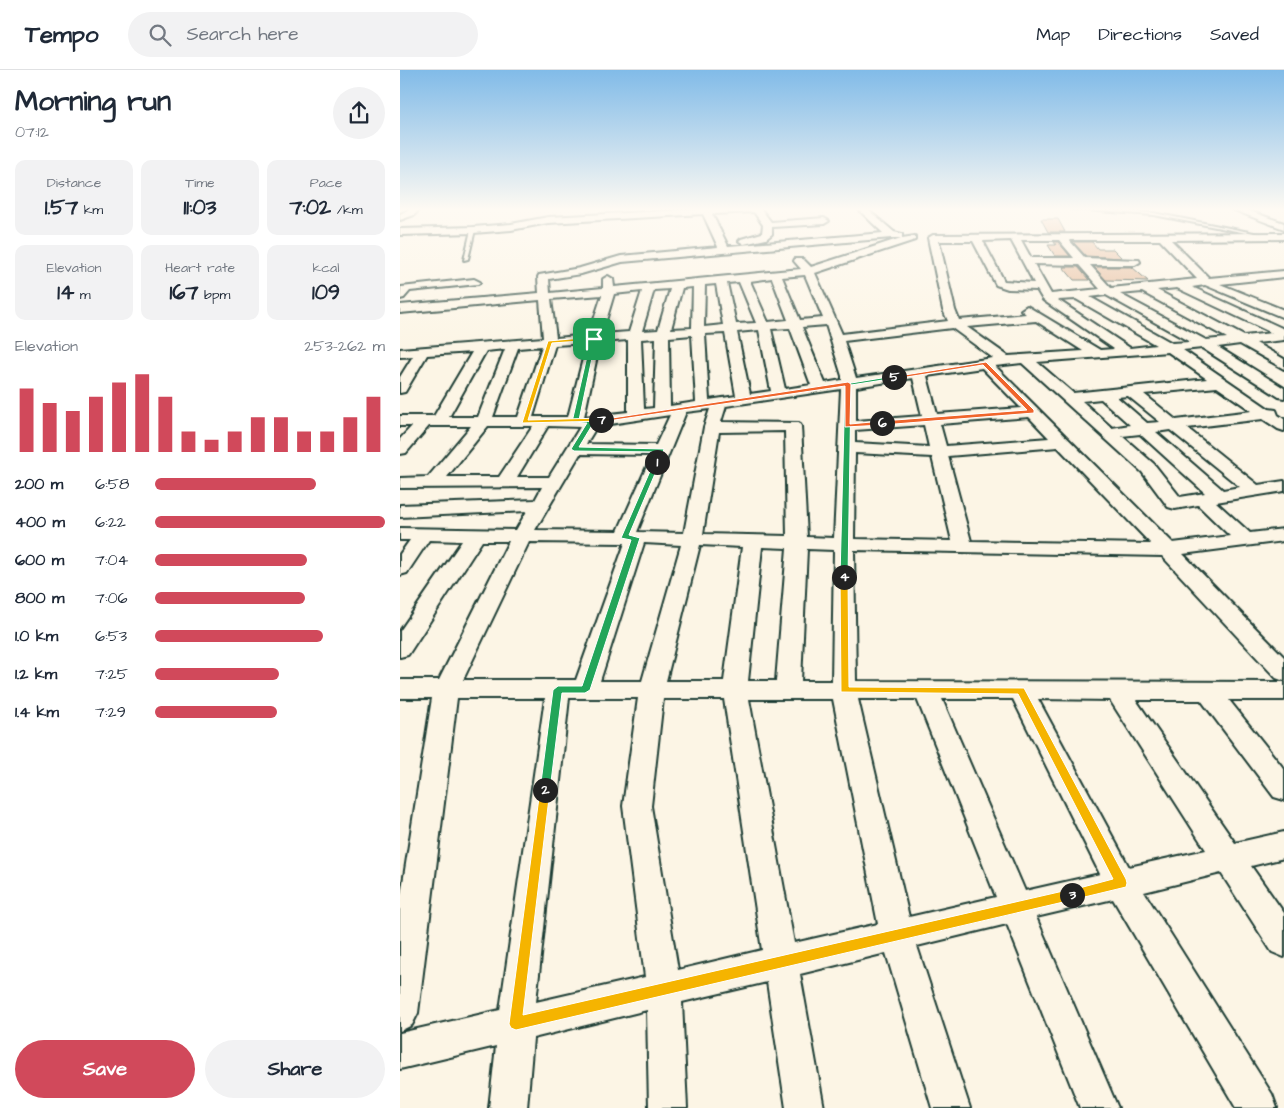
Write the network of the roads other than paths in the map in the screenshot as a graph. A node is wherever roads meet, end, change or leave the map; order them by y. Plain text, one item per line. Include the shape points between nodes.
1 (633, 257) edge
2 (795, 257) edge
3 (937, 257) edge
4 (987, 257) edge
5 (1025, 257) edge
6 (1079, 257) edge
7 (1131, 257) edge
8 (1183, 257) edge
9 (852, 258) edge
10 (1027, 261) junction
11 (1083, 262) junction
12 (607, 264) junction
13 (1140, 268) junction
14 (477, 269) dead end
15 (809, 271) junction
16 (1284, 274) edge
17 (776, 275) junction
18 (1270, 275) junction
19 (743, 278) junction
20 (1238, 278) junction
21 (721, 280) junction
22 (1284, 281) edge
23 (474, 282) junction
24 (1206, 282) junction
25 (699, 283) junction
26 (678, 285) junction
27 (1178, 285) junction
28 (649, 287) junction
29 (1150, 288) junction
30 (1261, 289) dead end
31 (609, 290) junction
32 (1044, 292) junction
33 (1108, 292) junction
34 (1078, 295) junction
35 (400, 296) edge
36 (546, 296) junction
37 (468, 303) junction
38 (1019, 305) dead end
39 (400, 309) edge
40 (1284, 314) edge
41 (1038, 317) junction
42 (831, 321) junction
43 (794, 324) junction
44 (955, 324) junction
45 (764, 326) junction
46 (732, 329) junction
47 (698, 331) junction
48 (663, 334) junction
49 (1284, 335) edge
50 (634, 336) junction
51 (837, 338) junction
52 (594, 339) junction
53 (1243, 341) junction
54 (550, 342) junction
55 (513, 345) junction
56 (1206, 345) junction
57 (480, 347) junction
58 (1171, 348) junction
59 (424, 351) junction
60 (1127, 352) junction
61 (400, 353) edge
62 (1097, 354) junction
63 (1026, 359) junction
64 (1005, 360) junction
65 (985, 363) junction
66 (1284, 365) edge
67 (919, 373) junction
68 (1220, 382) junction
69 (848, 384) junction
70 (820, 388) junction
71 (400, 389) edge
72 (1131, 391) junction
73 (779, 394) junction
74 (1104, 394) junction
75 (1284, 394) edge
76 (1069, 398) junction
77 (747, 399) junction
78 (671, 410) junction
79 (712, 412) junction
80 (1032, 412) junction
81 (1266, 414) junction
82 (636, 415) junction
83 (930, 420) junction
84 (400, 421) edge
85 (432, 421) junction
86 (484, 421) junction
87 (524, 421) junction
88 (1284, 421) edge
89 (544, 422) junction
90 (583, 422) junction
91 (1173, 425) junction
92 (1142, 428) junction
93 (1108, 433) junction
94 (846, 437) junction
95 (1061, 442) junction
96 (400, 449) edge
97 (574, 449) junction
98 (662, 450) junction
99 (938, 452) junction
100 (433, 482) junction
101 (505, 482) junction
102 (554, 482) junction
103 (403, 486) edge
104 (1284, 486) edge
105 (1255, 491) junction
106 (1210, 498) junction
107 (540, 505) junction
108 (400, 511) edge
109 (400, 534) edge
110 (423, 535) junction
111 (476, 535) junction
112 (521, 537) junction
113 (1265, 537) edge
114 (630, 538) junction
115 (692, 540) junction
116 (754, 540) junction
117 (797, 543) junction
118 (844, 544) junction
119 (963, 547) junction
120 (1168, 550) junction
121 (1284, 552) edge
122 (400, 569) edge
123 (400, 649) edge
124 (1284, 672) edge
125 (400, 689) edge
126 (446, 690) junction
127 (571, 690) junction
128 (735, 690) junction
129 (788, 690) junction
130 (844, 690) junction
131 (926, 690) junction
132 (1021, 690) junction
133 (651, 691) junction
134 (1117, 691) junction
135 (1208, 691) junction
136 (1284, 691) edge
137 (1284, 789) edge
138 (1284, 845) edge
139 (1230, 858) junction
140 (1121, 883) junction
141 (1015, 908) junction
142 (897, 935) junction
143 (1284, 941) edge
144 (780, 961) junction
145 (664, 989) junction
146 (400, 1013) edge
147 (516, 1024) junction
148 (400, 1051) edge
149 (508, 1108) edge
150 (668, 1108) edge
151 (805, 1108) edge
152 (951, 1108) edge
153 (1099, 1108) edge
154 (1258, 1108) edge

1 - 12 street
2 - 15 street
3 - 44 street
4 - 32 street via 1000,283
5 - 10 street
6 - 11 street
7 - 13 street
8 - 24 street
9 - 15 street
10 - 11 street
10 - 32 street
11 - 13 street
11 - 33 street
12 - 31 street
12 - 36 street via 543,277
13 - 29 street
14 - 23 street
15 - 17 street
15 - 42 street
16 - 18 street
17 - 19 street
17 - 43 street
18 - 20 street
18 - 22 street
19 - 21 street
19 - 45 street
20 - 24 street
20 - 30 street
21 - 25 street
21 - 46 street
23 - 35 street via 410,288
23 - 37 street
24 - 27 street
24 - 40 street
25 - 26 street
25 - 47 street
26 - 28 street
26 - 48 street
27 - 29 street
27 - 49 street
28 - 31 street
28 - 50 street
29 - 33 street
29 - 53 street
31 - 36 street
31 - 52 street
32 - 34 street
32 - 60 street
33 - 34 street
33 - 56 street
34 - 58 street
36 - 37 street
36 - 54 street
37 - 39 street
38 - 41 street
41 - 44 street
41 - 62 street
42 - 43 street
42 - 51 street
43 - 45 street
43 - 70 street
44 - 51 street
44 - 64 street
45 - 46 street
45 - 73 street
46 - 47 street
46 - 77 street via 743,395
47 - 48 street
47 - 79 street via 702,400
48 - 50 street
48 - 78 street
49 - 53 street
50 - 52 street
50 - 82 street
51 - 69 street via 849,376
52 - 54 street
52 - 90 street
53 - 56 street
53 - 66 street
54 - 55 street
54 - 87 street
55 - 57 street
55 - 86 street
56 - 58 street
56 - 75 street
57 - 59 street
57 - 85 street
58 - 60 street
58 - 68 street
59 - 61 street
59 - 71 street
60 - 62 street
62 - 63 street
63 - 64 street
63 - 76 street
64 - 65 street
65 - 67 street
65 - 80 street
67 - 69 street
67 - 83 street
68 - 72 street
68 - 81 street
69 - 70 street
69 - 94 street
70 - 73 street
72 - 74 street
72 - 91 street
73 - 77 street
74 - 76 street
74 - 92 street
76 - 93 street
77 - 79 street
78 - 79 street
78 - 82 street
78 - 98 street
79 - 115 street
79 - 117 street via 793,426
80 - 83 street
80 - 95 street
81 - 88 street
81 - 91 street
82 - 90 street
83 - 94 street
83 - 99 street
84 - 85 street
85 - 86 street
85 - 96 street
86 - 87 street
86 - 100 street
87 - 89 street
89 - 90 street
89 - 101 street
90 - 97 street
91 - 92 street
91 - 105 street
92 - 93 street
92 - 106 street
93 - 106 street via 1148,468 1175,503
94 - 99 street
94 - 118 street
95 - 99 street
95 - 120 street
97 - 98 street
97 - 102 street
98 - 114 street
99 - 119 street
100 - 101 street
100 - 103 street
101 - 102 street
102 - 107 street
104 - 105 street
105 - 106 street
106 - 113 street
107 - 108 street
107 - 112 street
109 - 110 street
110 - 111 street
110 - 122 street
111 - 112 street
111 - 123 street
112 - 114 street
112 - 126 street
113 - 120 street
113 - 121 street
114 - 115 street
114 - 127 street
115 - 116 street
115 - 133 street
116 - 117 street
116 - 128 street
117 - 118 street
117 - 129 street
118 - 119 street
118 - 130 street
119 - 120 street
120 - 124 street
125 - 126 street
126 - 127 street
126 - 146 street
127 - 133 street
127 - 147 street
128 - 129 street
128 - 133 street
128 - 144 street
129 - 130 street
130 - 131 street
130 - 142 street
131 - 132 street
131 - 141 street
132 - 134 street
132 - 140 street
133 - 145 street via 637,806
134 - 135 street
134 - 139 street
135 - 136 street
135 - 137 street
138 - 139 street
139 - 140 street
139 - 143 street
140 - 141 street
140 - 154 street
141 - 142 street
141 - 153 street
142 - 144 street
142 - 152 street
144 - 145 street
144 - 151 street
145 - 147 street
145 - 150 street
147 - 148 street
147 - 149 street

